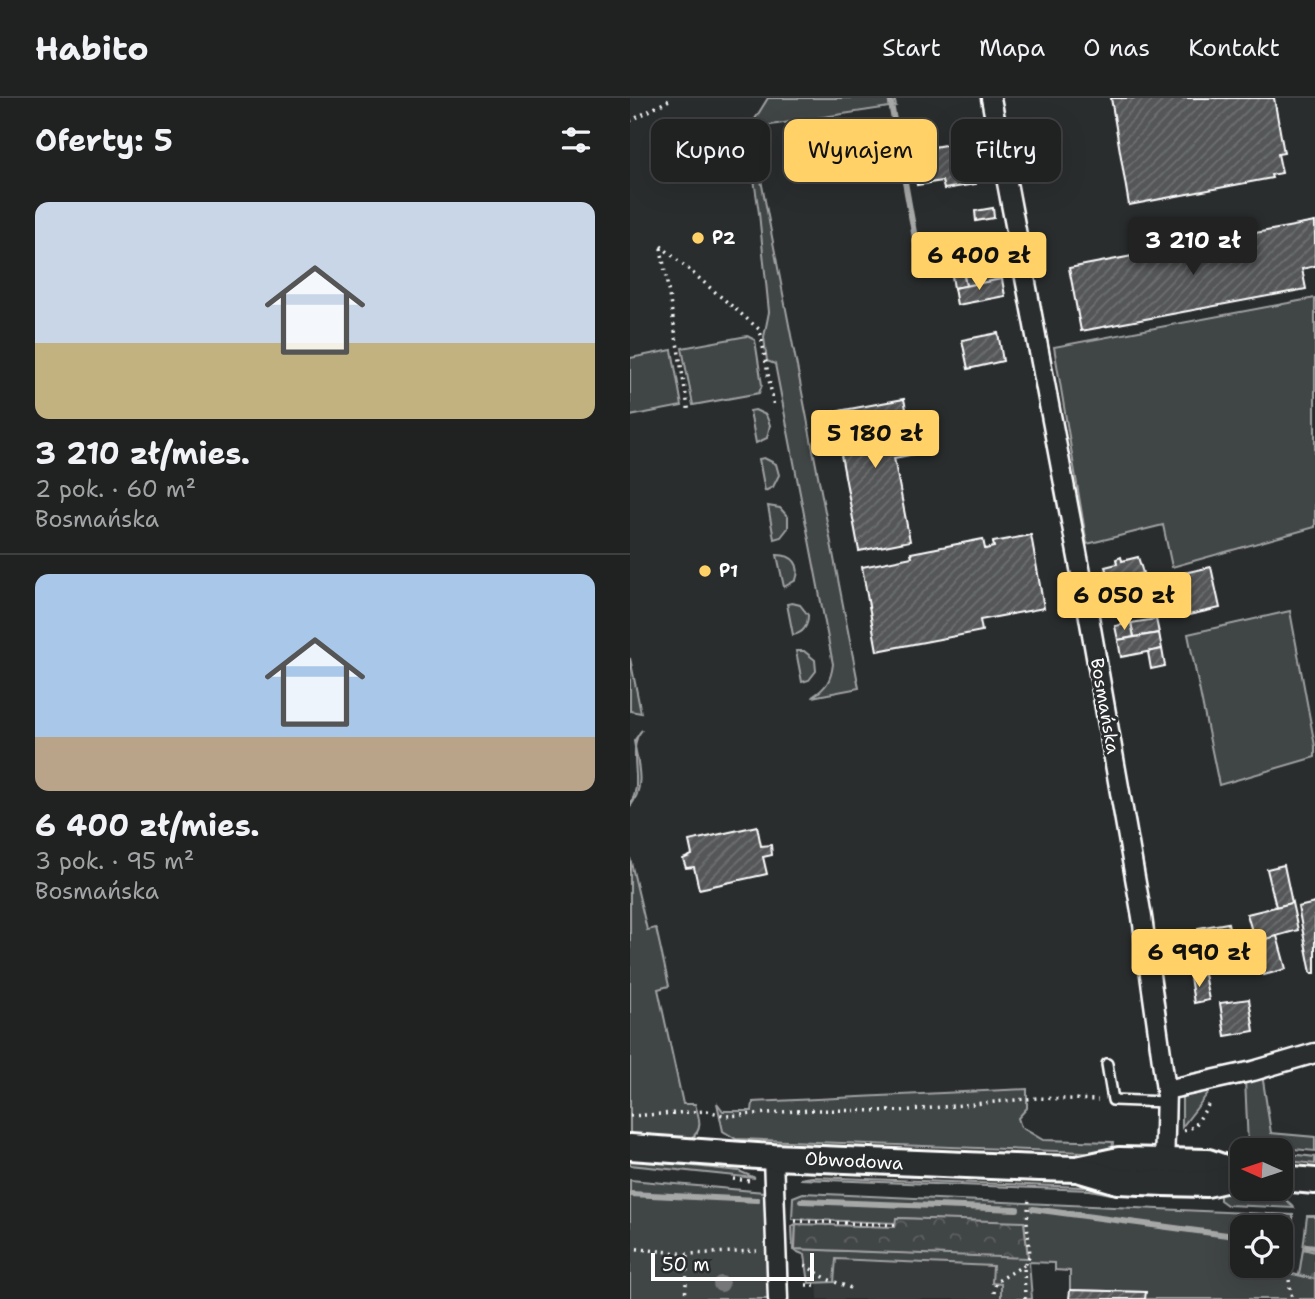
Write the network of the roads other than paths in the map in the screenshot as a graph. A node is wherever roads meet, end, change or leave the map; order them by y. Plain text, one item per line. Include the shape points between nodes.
1 (993, 101) edge
2 (1315, 1053) edge
3 (1107, 1064) dead end
4 (1166, 1096) junction
5 (630, 1147) edge
6 (773, 1157) junction
7 (1230, 1170) edge
8 (1164, 1172) junction
9 (1293, 1179) edge
10 (1315, 1181) edge
11 (778, 1299) edge

1 - 4 street, Bosmańska via 1142,917
2 - 4 street
3 - 4 lane via 1113,1100
4 - 8 street, Bosmańska
5 - 6 main road, Obwodowa
6 - 8 main road, Obwodowa via 1077,1169 1119,1160
6 - 11 street
7 - 8 main road, Obwodowa via 1208,1162
9 - 10 main road

